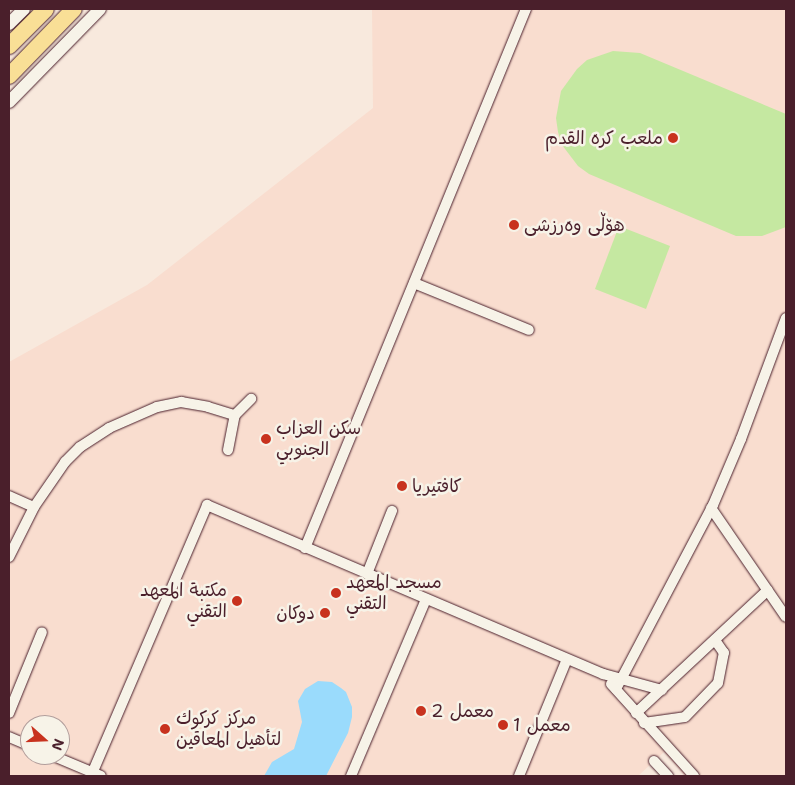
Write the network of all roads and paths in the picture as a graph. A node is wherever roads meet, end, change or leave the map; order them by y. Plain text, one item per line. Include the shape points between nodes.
1 (24, 9) edge
2 (46, 9) edge
3 (74, 9) edge
4 (100, 9) edge
5 (526, 9) edge
6 (9, 24) edge
7 (9, 46) edge
8 (9, 76) edge
9 (9, 102) edge
10 (414, 283) junction
11 (786, 318) edge
12 (529, 330) dead end
13 (251, 399) dead end
14 (235, 416) junction
15 (228, 450) dead end
16 (9, 496) edge
17 (34, 507) junction
18 (711, 508) junction
19 (392, 511) dead end
20 (305, 548) junction
21 (9, 557) edge
22 (367, 574) junction
23 (768, 590) junction
24 (426, 599) junction
25 (786, 617) edge
26 (42, 632) dead end
27 (715, 640) junction
28 (567, 659) junction
29 (603, 674) junction
30 (622, 679) junction
31 (616, 689) junction
32 (662, 690) junction
33 (9, 713) edge
34 (636, 713) junction
35 (644, 723) junction
36 (654, 761) dead end
37 (70, 764) edge
38 (94, 775) edge
39 (351, 776) edge
40 (519, 776) edge
41 (668, 776) edge
42 (694, 776) edge

1 - 6 street
2 - 7 main road
3 - 8 main road
4 - 9 street
5 - 10 street
10 - 12 street
10 - 20 street
11 - 18 street via 741,439
13 - 14 street
14 - 15 street
14 - 17 street via 181,402 157,407 109,428 80,447 65,462
16 - 17 street
17 - 21 street
18 - 23 street
18 - 30 street
19 - 22 street
20 - 22 street
20 - 38 street via 207,505
22 - 24 street
23 - 25 street
23 - 27 street
24 - 28 street
24 - 39 street
26 - 33 street
27 - 32 street
27 - 35 street via 724,653 718,683 685,717
28 - 29 street
28 - 40 street
29 - 30 street
29 - 31 street
30 - 31 street
30 - 32 street
31 - 34 street
32 - 34 street
34 - 35 street
35 - 42 street
36 - 41 street
37 - 38 street

